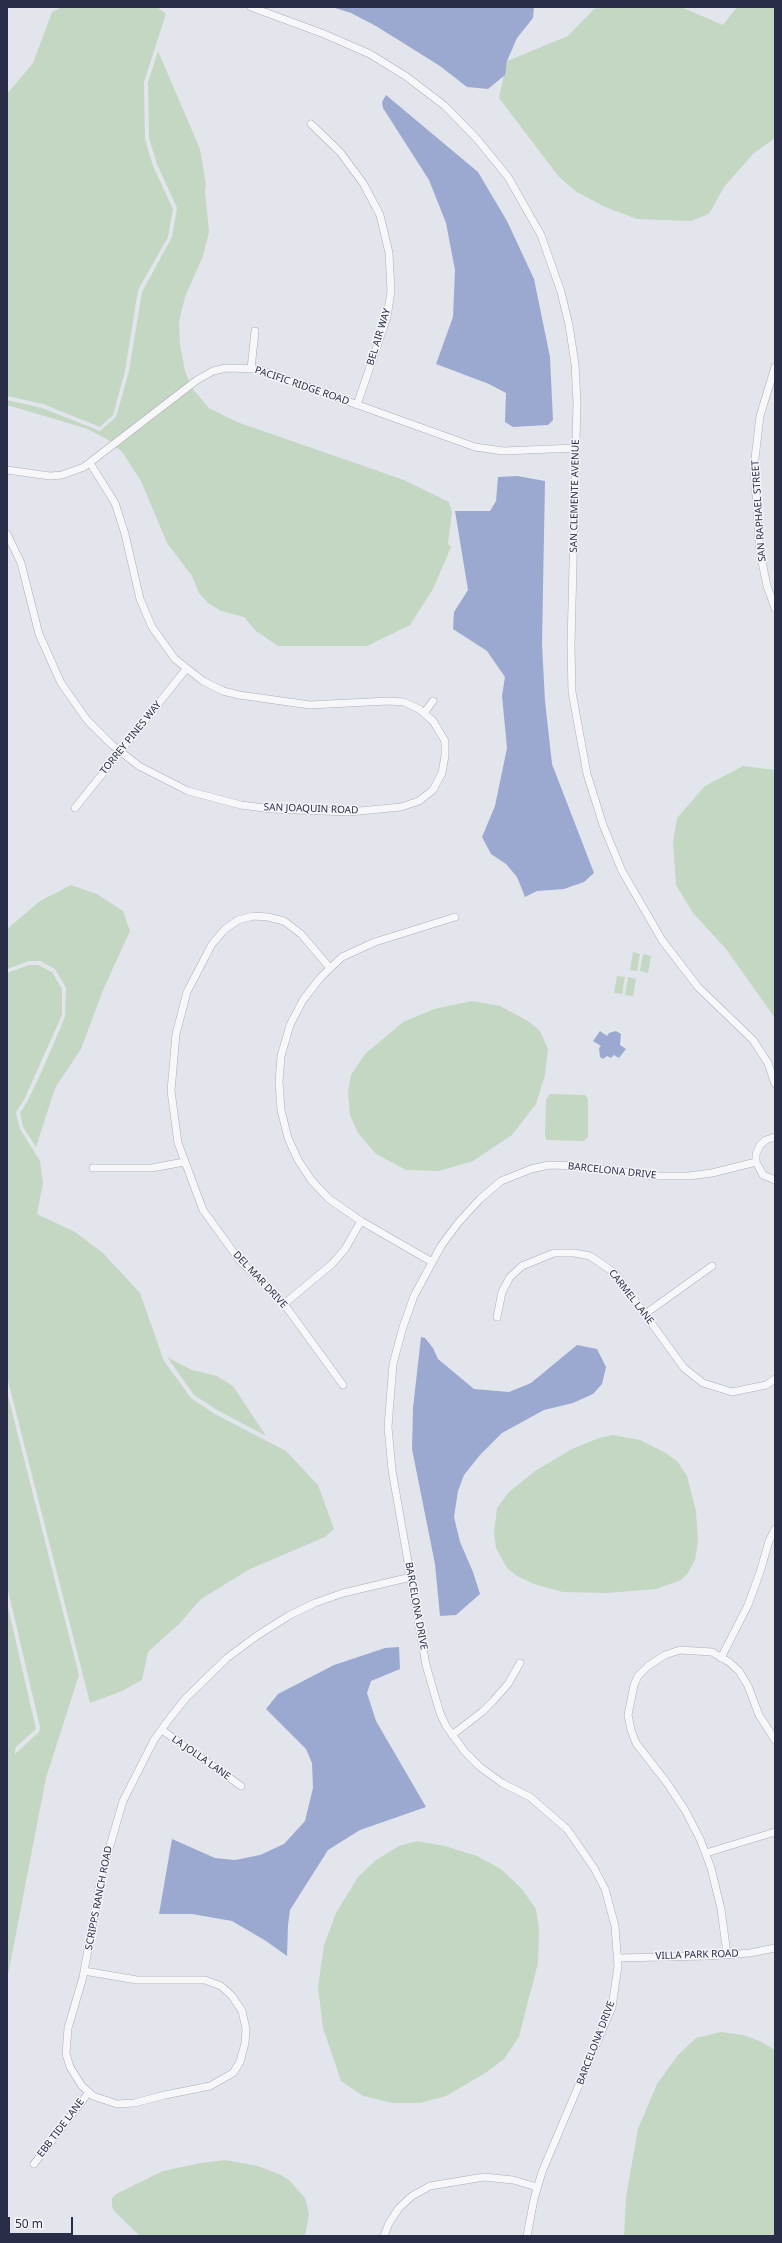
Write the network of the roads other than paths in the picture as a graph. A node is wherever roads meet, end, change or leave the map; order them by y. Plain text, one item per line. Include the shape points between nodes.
1 (250, 7) edge
2 (311, 124) dead end
3 (255, 331) dead end
4 (775, 367) edge
5 (251, 368) junction
6 (357, 405) junction
7 (576, 448) junction
8 (90, 463) junction
9 (7, 470) edge
10 (7, 534) edge
11 (775, 608) edge
12 (186, 669) junction
13 (433, 700) dead end
14 (424, 713) junction
15 (120, 752) junction
16 (75, 808) dead end
17 (455, 917) dead end
18 (330, 968) junction
19 (775, 1084) edge
20 (775, 1137) edge
21 (184, 1162) junction
22 (756, 1162) junction
23 (93, 1168) dead end
24 (775, 1180) edge
25 (361, 1222) junction
26 (432, 1262) junction
27 (712, 1266) dead end
28 (284, 1304) junction
29 (645, 1314) junction
30 (497, 1317) dead end
31 (775, 1379) edge
32 (343, 1385) dead end
33 (775, 1529) edge
34 (411, 1577) junction
35 (721, 1658) junction
36 (520, 1663) dead end
37 (162, 1730) junction
38 (452, 1735) junction
39 (775, 1740) edge
40 (241, 1786) dead end
41 (775, 1832) edge
42 (706, 1853) junction
43 (775, 1948) edge
44 (727, 1954) junction
45 (618, 1958) junction
46 (84, 1971) junction
47 (89, 2092) junction
48 (34, 2164) dead end
49 (537, 2187) junction
50 (384, 2236) edge
51 (527, 2236) edge

1 - 7 street, SAN CLEMENTE AVENUE via 370,54 406,77 445,106 477,139 508,177 541,234 561,292 575,364
2 - 6 street, BEL AIR WAY via 340,152 363,183 380,215 389,253 391,291 387,317
3 - 5 street
4 - 11 street, SAN RAPHAEL STREET via 760,416 754,467 760,552 767,586
5 - 6 street, PACIFIC RIDGE ROAD
5 - 8 street, PACIFIC RIDGE ROAD via 226,368 213,371 197,380
6 - 7 street, PACIFIC RIDGE ROAD via 475,448 503,451
7 - 19 street, SAN CLEMENTE AVENUE via 572,692 587,774 603,825 622,871 662,940 698,987 753,1040 768,1063
8 - 9 street, PACIFIC RIDGE ROAD via 62,475 34,475
8 - 12 street, SAN JOAQUIN ROAD via 114,503 126,534 140,599 152,627 161,642
10 - 15 street, SAN JOAQUIN ROAD via 22,563 39,634 61,683 87,720
12 - 14 street, SAN JOAQUIN ROAD via 216,688 238,695 310,705 404,702
12 - 15 street, TORREY PINES WAY
13 - 14 street
14 - 15 street, SAN JOAQUIN ROAD via 433,721 445,741 446,756 442,774 433,790 419,801 401,807 349,812 241,805 188,791 139,766
15 - 16 street, TORREY PINES WAY
17 - 18 street via 375,942 342,957
18 - 21 street, DEL MAR DRIVE via 301,934 284,921 268,917 252,916 238,920 225,929 212,944 187,992 176,1034 171,1091 178,1143
18 - 25 street via 303,1000 290,1025 281,1056 281,1110 288,1138 312,1181 329,1199
20 - 22 street via 760,1145
21 - 23 street via 134,1169
21 - 28 street, DEL MAR DRIVE via 203,1210 219,1234 240,1261
22 - 24 street via 763,1175
22 - 26 street, BARCELONA DRIVE via 690,1176 654,1176 580,1166 549,1165 531,1169 501,1181 480,1199 458,1223
25 - 26 street
25 - 28 street via 345,1249 332,1264
26 - 34 street, BARCELONA DRIVE via 414,1296 403,1327 393,1364 389,1396 388,1427 392,1470
27 - 29 street
28 - 32 street, DEL MAR DRIVE
29 - 30 street, CARMEL LANE via 615,1273 602,1262 580,1254 554,1253 522,1266 510,1277 502,1292
29 - 31 street, CARMEL LANE via 684,1368 704,1383 732,1392 766,1385
33 - 35 street via 768,1541 748,1605
34 - 37 street, SCRIPPS RANCH ROAD via 343,1593 290,1615 226,1658 186,1698
34 - 38 street, BARCELONA DRIVE via 431,1684 440,1713
35 - 39 street via 738,1670 748,1686 759,1715
35 - 42 street via 712,1652 696,1650 680,1650 665,1655 638,1676 629,1703 628,1716 636,1743 685,1810
36 - 38 street via 494,1701
37 - 40 street, LA JOLLA LANE
37 - 46 street, SCRIPPS RANCH ROAD via 122,1801 111,1834
38 - 45 street, BARCELONA DRIVE via 480,1767 502,1783 530,1797 567,1828 605,1889 615,1926
41 - 42 street
42 - 44 street via 721,1909
43 - 44 street, VILLA PARK ROAD
44 - 45 street, VILLA PARK ROAD
45 - 49 street, BARCELONA DRIVE via 612,2007
46 - 47 street, SCRIPPS RANCH ROAD via 68,2028 66,2054 76,2077
46 - 47 street, SCRIPPS RANCH ROAD via 137,1980 194,1979 216,1984 232,1996 242,2011 246,2029 240,2062 233,2073 210,2086 134,2104 117,2104 102,2100
47 - 48 street, EBB TIDE LANE
49 - 50 street via 494,2177 473,2177 430,2186 412,2196 399,2208
49 - 51 street, BARCELONA DRIVE

